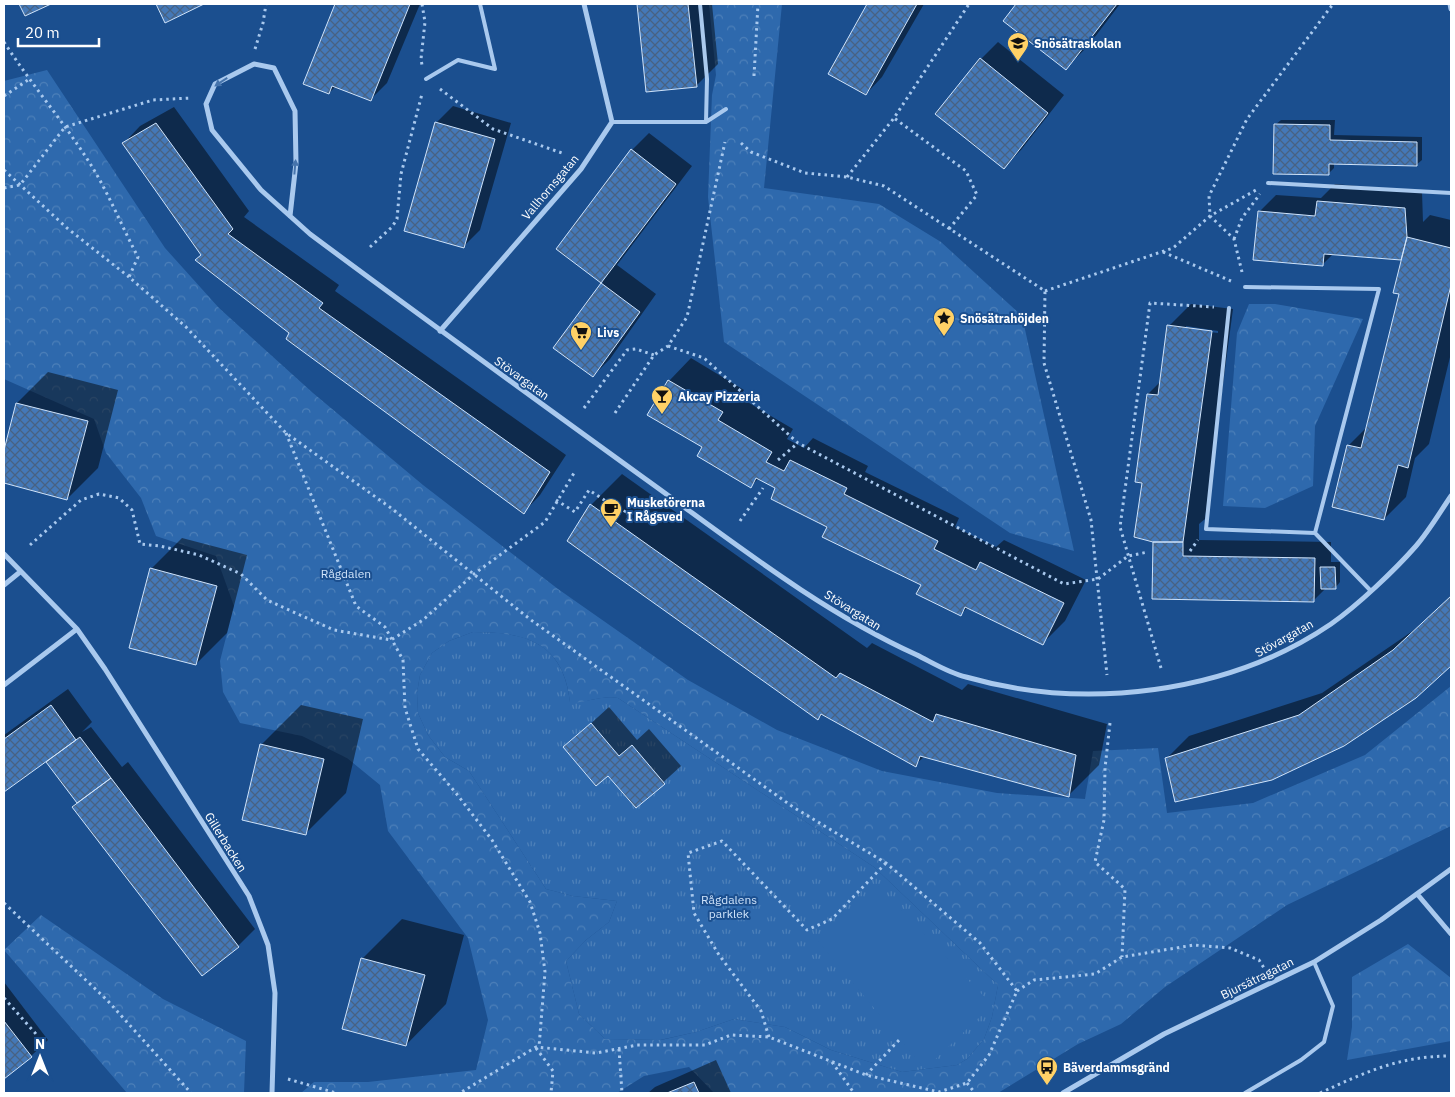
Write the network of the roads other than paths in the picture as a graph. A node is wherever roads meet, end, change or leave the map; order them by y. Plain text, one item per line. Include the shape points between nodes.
1 (480, 4) edge
2 (584, 4) edge
3 (700, 4) edge
4 (1450, 4) edge
5 (1451, 9) edge
6 (426, 79) road end
7 (726, 109) dead end
8 (612, 122) junction
9 (706, 122) junction
10 (1268, 183) road end
11 (1451, 194) edge
12 (290, 216) junction
13 (1245, 287) road end
14 (1229, 308) road end
15 (440, 331) junction
16 (1451, 496) edge
17 (1315, 533) junction
18 (4, 554) edge
19 (20, 572) junction
20 (4, 585) edge
21 (1370, 590) junction
22 (77, 629) junction
23 (4, 685) edge
24 (1451, 869) edge
25 (1418, 895) junction
26 (1451, 934) edge
27 (1314, 962) junction
28 (272, 1093) edge
29 (1064, 1093) edge
30 (1246, 1093) edge

1 - 6 lane via 494,69 458,60
2 - 8 street
3 - 9 lane via 708,79
4 - 5 street
7 - 9 lane
8 - 9 lane
8 - 15 street, Vallhornsgatan via 581,169
10 - 11 lane
12 -> 12 street, Stövargatan via 296,163 295,111 274,68 254,64 215,84 206,104 212,130 261,190
12 - 15 street, Stövargatan
13 - 17 lane via 1379,290
14 - 17 lane via 1206,529
15 - 21 street, Stövargatan via 788,581 874,636 964,677 1050,694 1124,694 1166,688 1255,665 1331,624
16 - 21 street, Stövargatan via 1416,546
17 - 21 lane
18 - 19 street, Gillerbacken
19 - 20 street
19 - 22 street, Gillerbacken
22 - 23 street
22 - 28 street, Gillerbacken via 248,896 268,945 273,984
24 - 25 street, Bjursätragatan
25 - 26 street
25 - 27 street, Bjursätragatan
27 - 29 street, Bjursätragatan via 1164,1034
27 - 30 lane via 1333,1006 1324,1042

